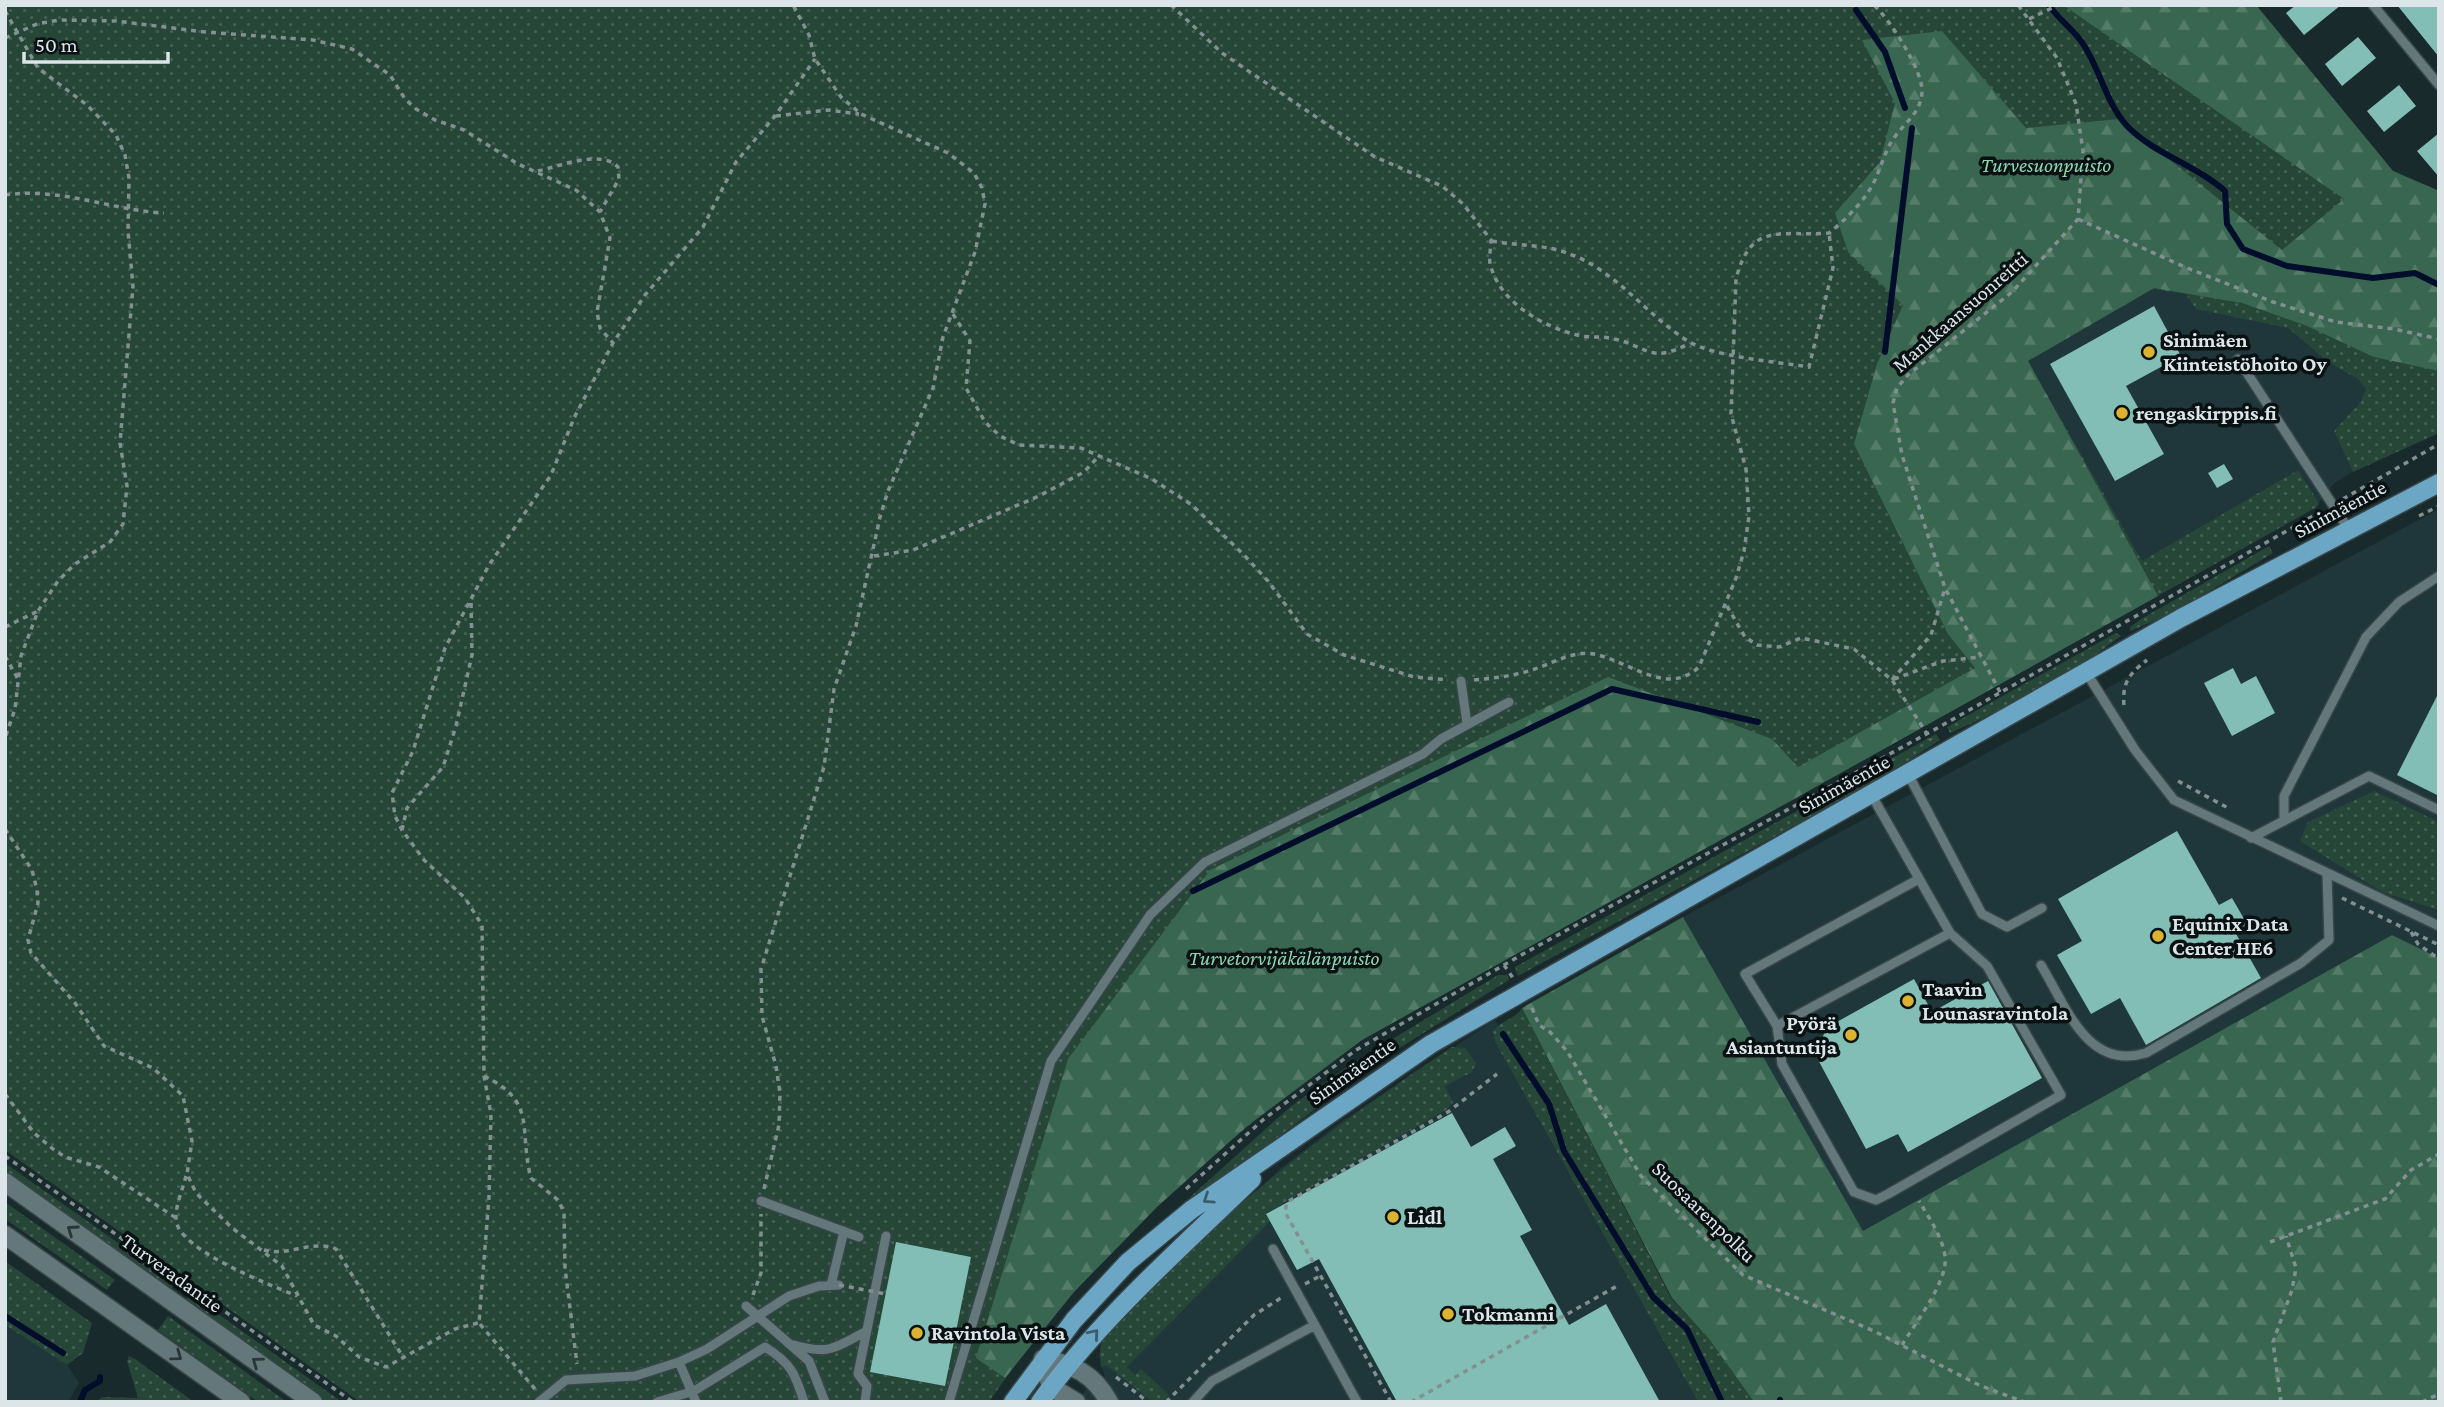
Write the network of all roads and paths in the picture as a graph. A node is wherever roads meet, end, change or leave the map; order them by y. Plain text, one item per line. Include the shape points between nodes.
1 (793, 5) edge
2 (1171, 5) edge
3 (1874, 5) edge
4 (2018, 5) edge
5 (2058, 5) edge
6 (2373, 5) edge
7 (5, 11) edge
8 (2028, 19) junction
9 (19, 33) junction
10 (5, 38) edge
11 (815, 58) junction
12 (2439, 85) edge
13 (861, 114) junction
14 (775, 116) junction
15 (537, 171) junction
16 (5, 195) edge
17 (128, 207) junction
18 (600, 212) junction
19 (164, 213) dead end
20 (2078, 219) junction
21 (1829, 233) junction
22 (1491, 240) junction
23 (953, 314) junction
24 (2439, 339) edge
25 (613, 343) junction
26 (1690, 343) junction
27 (1734, 355) junction
28 (2238, 359) dead end
29 (2439, 444) edge
30 (1099, 456) junction
31 (2439, 483) edge
32 (2332, 505) junction
33 (2349, 530) junction
34 (874, 556) junction
35 (2439, 576) edge
36 (1945, 588) junction
37 (471, 599) junction
38 (1727, 606) junction
39 (38, 611) junction
40 (5, 627) edge
41 (5, 656) edge
42 (1981, 657) junction
43 (2086, 672) junction
44 (18, 680) junction
45 (1892, 680) junction
46 (1461, 681) junction
47 (2000, 692) junction
48 (1509, 702) dead end
49 (1467, 724) junction
50 (1927, 733) junction
51 (5, 738) edge
52 (1940, 756) junction
53 (1908, 774) junction
54 (1871, 794) junction
55 (2439, 810) edge
56 (2284, 821) junction
57 (5, 829) edge
58 (402, 830) junction
59 (2251, 838) junction
60 (2327, 874) junction
61 (1919, 879) junction
62 (2042, 908) dead end
63 (2439, 926) edge
64 (2409, 931) dead end
65 (1950, 933) junction
66 (2439, 959) edge
67 (1504, 965) dead end
68 (2041, 965) dead end
69 (1539, 1025) dead end
70 (1777, 1026) junction
71 (1497, 1074) dead end
72 (484, 1076) junction
73 (5, 1094) edge
74 (1285, 1147) junction
75 (2439, 1154) edge
76 (5, 1156) edge
77 (187, 1174) junction
78 (5, 1182) edge
79 (1919, 1200) dead end
80 (761, 1201) junction
81 (176, 1218) junction
82 (844, 1231) junction
83 (5, 1235) edge
84 (886, 1236) dead end
85 (2286, 1236) junction
86 (859, 1237) dead end
87 (2270, 1242) dead end
88 (262, 1249) junction
89 (1273, 1249) dead end
90 (1321, 1276) junction
91 (835, 1285) junction
92 (1617, 1286) dead end
93 (1295, 1289) junction
94 (886, 1294) dead end
95 (297, 1296) junction
96 (746, 1307) joint
97 (758, 1317) junction
98 (478, 1323) junction
99 (1315, 1325) junction
100 (865, 1332) junction
101 (792, 1344) junction
102 (1902, 1345) junction
103 (403, 1357) junction
104 (1044, 1359) junction
105 (680, 1362) junction
106 (577, 1364) junction
107 (1070, 1364) junction
108 (588, 1365) dead end
109 (567, 1370) dead end
110 (546, 1383) dead end
111 (1051, 1387) junction
112 (535, 1389) junction
113 (692, 1392) junction
114 (2439, 1394) edge
115 (541, 1400) edge
116 (241, 1402) edge
117 (313, 1402) edge
118 (353, 1402) edge
119 (657, 1402) edge
120 (695, 1402) edge
121 (804, 1402) edge
122 (825, 1402) edge
123 (864, 1402) edge
124 (949, 1402) edge
125 (1013, 1402) edge
126 (1040, 1402) edge
127 (1076, 1402) edge
128 (1108, 1402) edge
129 (1166, 1402) edge
130 (1193, 1402) edge
131 (1357, 1402) edge
132 (1391, 1402) edge
133 (1411, 1402) edge
134 (2024, 1402) edge
135 (2281, 1402) edge
136 (2422, 1402) edge

1 - 11 path
2 - 22 path via 1222,53 1376,157 1442,186
3 - 21 path via 1894,27 1922,90 1917,111 1893,139 1873,185
4 - 8 path
5 - 8 path
6 - 12 lane
7 - 9 path
8 - 20 path via 2057,58 2076,104 2083,151
9 - 10 path
9 - 15 path via 59,20 116,20 337,44 370,59 390,75 405,99 426,115 464,130
9 - 17 path via 38,68 116,135 125,155
11 - 13 path via 841,97
11 - 14 path
13 - 14 path via 828,110
13 - 23 path via 948,153 974,173 982,188 984,224
14 - 25 path via 736,162 703,227 645,295
15 - 18 path via 576,190
15 - 18 path via 611,160 618,167 619,179
16 - 17 path via 34,191
17 - 19 path
17 - 39 path via 133,286 120,443 127,486 123,524 110,542 58,580
18 - 25 path via 610,238 597,312 600,328
20 - 24 path via 2273,302 2336,322 2394,328
20 - 36 path, Mankkaansuonreitti via 2012,292 1897,388 1893,403 1902,455
21 - 27 path via 1773,233 1750,247 1736,279
21 - 27 path via 1833,268 1810,367
22 - 26 path via 1569,253
22 - 26 path via 1490,266 1525,312 1579,336 1611,338 1654,353 1669,354
23 - 30 path via 970,341 966,388 985,422 1018,445 1081,448
23 - 34 path via 925,411 888,491
25 - 37 path via 551,475 488,565
26 - 27 path
27 - 38 path via 1731,414 1746,469 1749,516
28 - 32 lane
29 - 32 path
30 - 34 path via 1084,472 1039,496 913,550
30 - 46 path via 1152,479 1192,505 1268,581 1307,634 1324,645 1414,677
31 - 33 main road, Sinimäentie
32 - 33 lane
32 - 47 path
33 - 43 main road, Sinimäentie
34 - 80 path via 834,689 824,767 761,969 762,1016 780,1093 779,1125
35 - 56 lane via 2399,602 2366,637 2284,796
36 - 42 path, Mankkaansuonreitti
36 - 45 path via 1931,635
37 - 58 path via 472,655 457,726 443,767 407,808
37 - 58 path via 444,648 413,751 392,793
38 - 45 path via 1745,637 1758,645 1779,647 1801,638 1854,649
38 - 46 path via 1699,667 1687,678 1667,681 1582,653 1503,678
39 - 40 path
39 - 44 path via 21,656
41 - 44 path
42 - 45 path via 1943,661
42 - 47 path, Mankkaansuonreitti
43 - 52 main road, Sinimäentie
43 - 59 lane via 2135,750 2174,800
44 - 51 path
45 - 50 path
46 - 49 lane
47 - 50 path
48 - 49 lane
49 - 124 lane via 1423,754 1205,862 1150,915 1051,1061
50 - 52 path
50 - 67 path
52 - 53 main road, Sinimäentie
53 - 54 main road, Sinimäentie
53 - 62 lane via 1982,914 2007,927
54 - 61 lane
54 - 74 main road, Sinimäentie via 1468,1022 1376,1080
55 - 56 lane via 2370,776
56 - 59 lane
57 - 77 path via 32,870 37,890 28,940 31,953 75,1003 104,1046 153,1069 183,1096 192,1141
58 - 72 path via 424,860 465,898 482,925
59 - 60 lane
60 - 63 lane
60 - 68 lane via 2329,940 2301,963 2146,1053 2129,1058 2098,1049 2085,1038
61 - 65 lane
61 - 70 lane via 1745,974
64 - 66 path
65 - 70 lane
65 - 70 lane via 1987,966 2061,1095 1888,1194 1876,1200 1854,1192 1782,1064
69 - 102 path, Suosaarenpolku via 1567,1051 1641,1176 1743,1275
71 - 90 path via 1448,1112 1287,1202 1285,1212
72 - 98 path via 491,1114
72 - 106 path via 506,1087 517,1100 524,1118 531,1178 558,1200 564,1212 565,1268
73 - 81 path via 34,1133 53,1149 99,1167
74 -> 104 main road, Sinimäentie via 1191,1210 1128,1262
107 -> 74 main road, Sinimäentie via 1144,1280
75 - 85 path via 2412,1170 2385,1199
76 - 118 path
77 - 81 path
77 - 88 path via 206,1205
117 -> 78 main road, Turveradantie
79 - 102 path via 1946,1258 1937,1289
80 - 82 lane
80 - 96 path via 761,1273
81 - 95 path via 179,1230 219,1260
82 - 86 lane
82 - 91 lane
83 -> 116 main road
84 - 100 lane
85 - 87 path
85 - 135 path via 2296,1268 2273,1342
88 - 95 path via 282,1266
88 - 103 path via 274,1252 323,1244 337,1249
89 - 93 lane
90 - 93 path
90 - 132 path
91 - 94 path, bridge
91 - 97 lane via 789,1296
92 - 133 path
93 - 99 lane
93 - 129 path via 1254,1314
95 - 103 path via 314,1325 337,1336 359,1357 386,1367
96 - 97 lane
97 - 101 lane
97 - 105 lane
98 - 103 path via 455,1329
98 - 112 path
99 - 130 lane via 1212,1381
99 - 131 lane
100 - 101 lane via 820,1353
100 - 123 lane via 858,1374 867,1386
101 - 122 lane via 809,1361
102 - 134 path, Suosaarenpolku via 1979,1385
104 - 107 main road
104 - 111 main road
104 - 125 main road, Sinimäentie
105 - 113 lane
105 - 115 lane via 635,1376 566,1380
106 - 108 path
106 - 109 path
107 - 111 main road, Sinimäentie
107 - 128 main road via 1100,1384
110 - 112 path
111 - 126 main road, Sinimäentie
111 - 127 main road
112 - 115 path
113 - 119 lane
113 - 120 lane
113 - 121 lane via 765,1347 782,1357 796,1374
114 - 136 path

